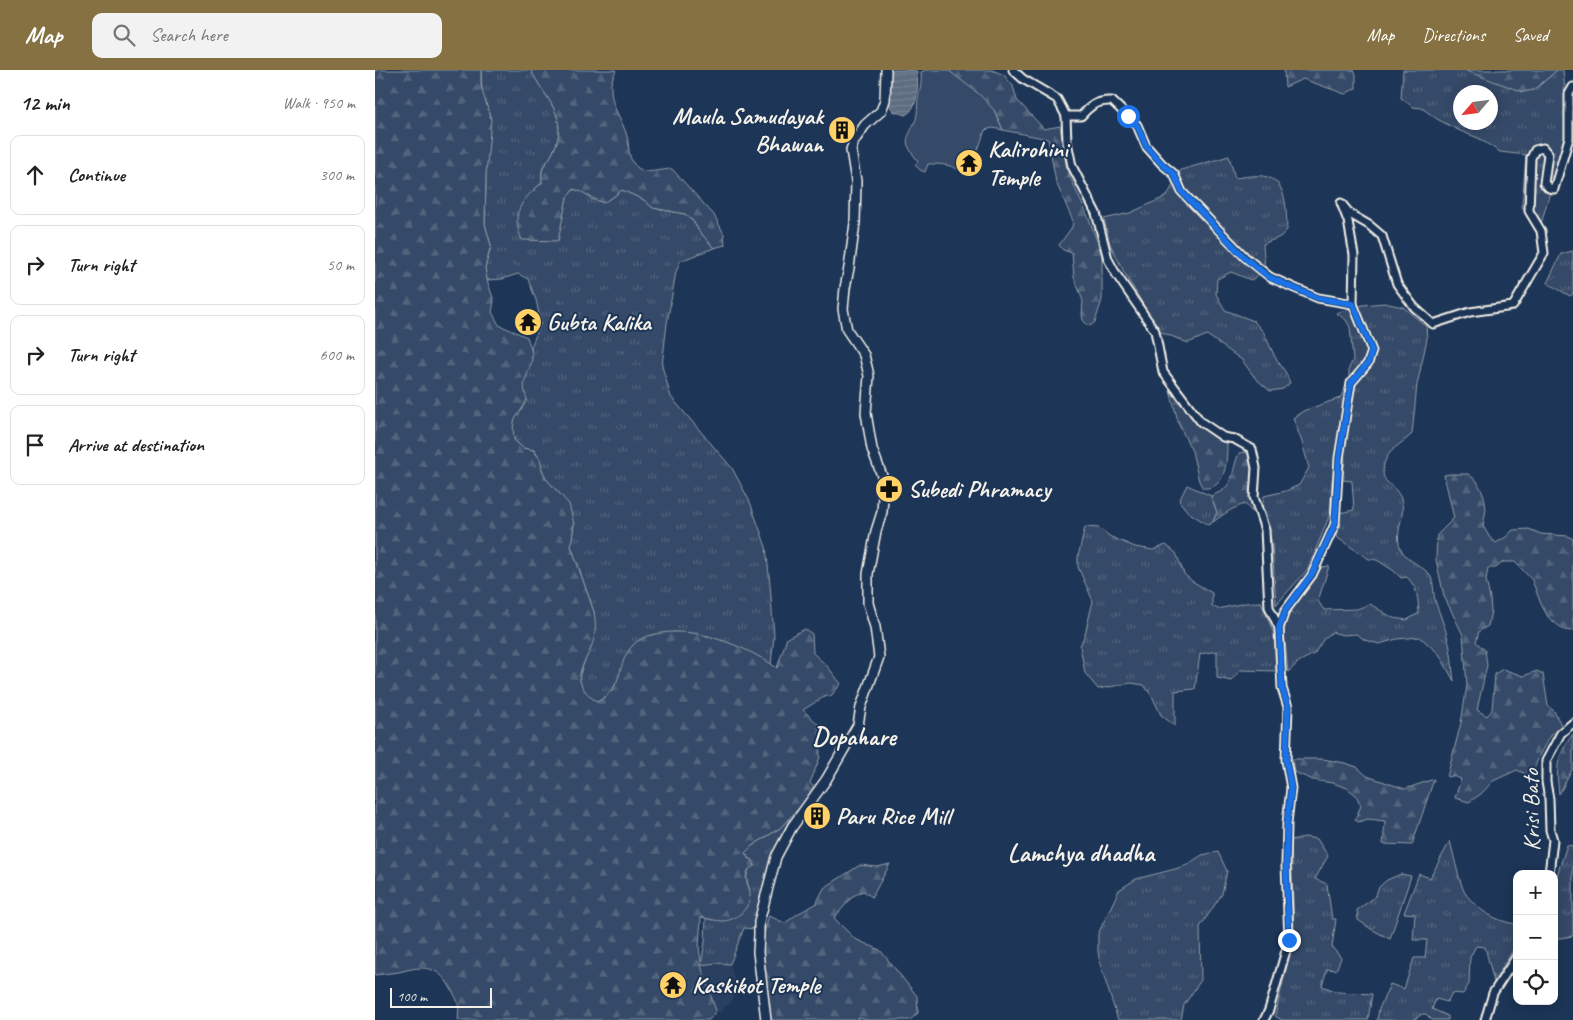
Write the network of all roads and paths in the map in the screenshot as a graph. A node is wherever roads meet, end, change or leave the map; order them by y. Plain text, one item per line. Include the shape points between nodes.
1 (886, 70) edge
2 (1013, 70) edge
3 (1573, 87) edge
4 (1571, 94) edge
5 (1066, 116) junction
6 (1353, 304) junction
7 (1279, 628) junction
8 (1573, 723) edge
9 (1549, 870) edge
10 (1514, 960) edge
11 (766, 1020) edge
12 (1264, 1020) edge
13 (1485, 1020) edge

1 - 11 street via 885,100 881,111 865,125 851,150 856,181 855,223 843,308 847,330 864,355 867,367 866,413 872,449 884,481 883,512 876,531 867,588 879,657 858,725 776,857 759,922 758,952
2 - 5 street via 1057,100
3 - 4 street
4 - 6 street via 1569,138 1555,189 1544,183 1548,154 1543,148 1535,150 1531,158 1529,211 1541,231 1544,253 1513,306 1470,312 1433,324 1414,308 1397,284 1382,236 1350,214 1341,203 1354,255
5 - 6 street via 1081,116 1101,100 1112,100 1137,125 1146,146 1174,174 1182,192 1245,258 1269,277 1291,287 1318,298
5 - 7 street via 1072,166 1097,213 1108,259 1155,331 1163,372 1201,422 1223,437 1235,439 1252,449 1256,468 1254,497 1265,530 1269,607
6 - 7 street via 1372,351 1368,363 1351,383 1339,458 1335,524 1312,574 1285,611
7 - 12 street via 1282,688 1288,706 1286,760 1291,788 1286,864 1289,940
8 - 9 street, Krisi Bato via 1561,733 1546,761 1553,840
10 - 13 street via 1493,993

